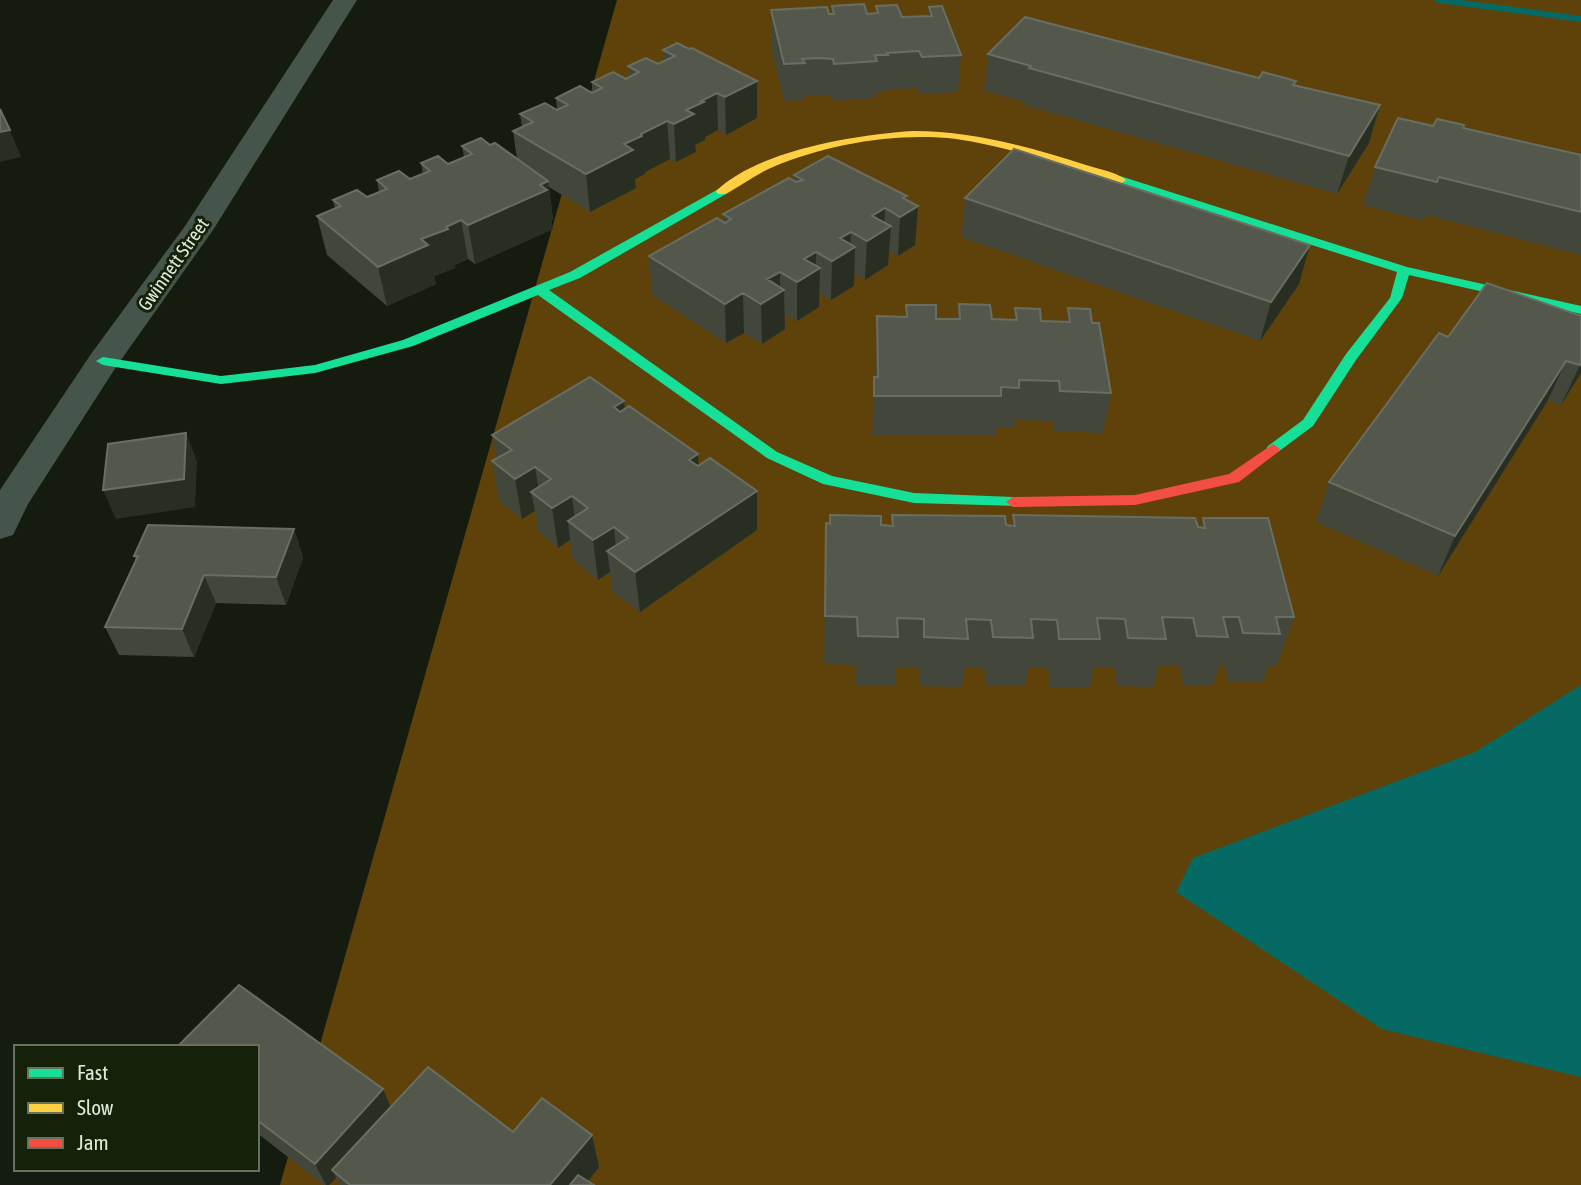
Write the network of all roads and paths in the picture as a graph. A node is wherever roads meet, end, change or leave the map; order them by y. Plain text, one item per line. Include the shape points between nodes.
1 (345, 0) edge
2 (1404, 270) junction
3 (540, 290) junction
4 (1581, 310) edge
5 (103, 361) junction
6 (0, 526) edge

1 - 5 street, Gwinnett Street via 198,230
2 - 3 street via 1012,146 929,135 840,144 772,163 575,275
2 - 3 street via 1396,298 1308,423 1234,478 1135,500 914,498 828,480 772,455
2 - 4 street
3 - 5 street via 408,343 315,369 220,380
5 - 6 street, Gwinnett Street

